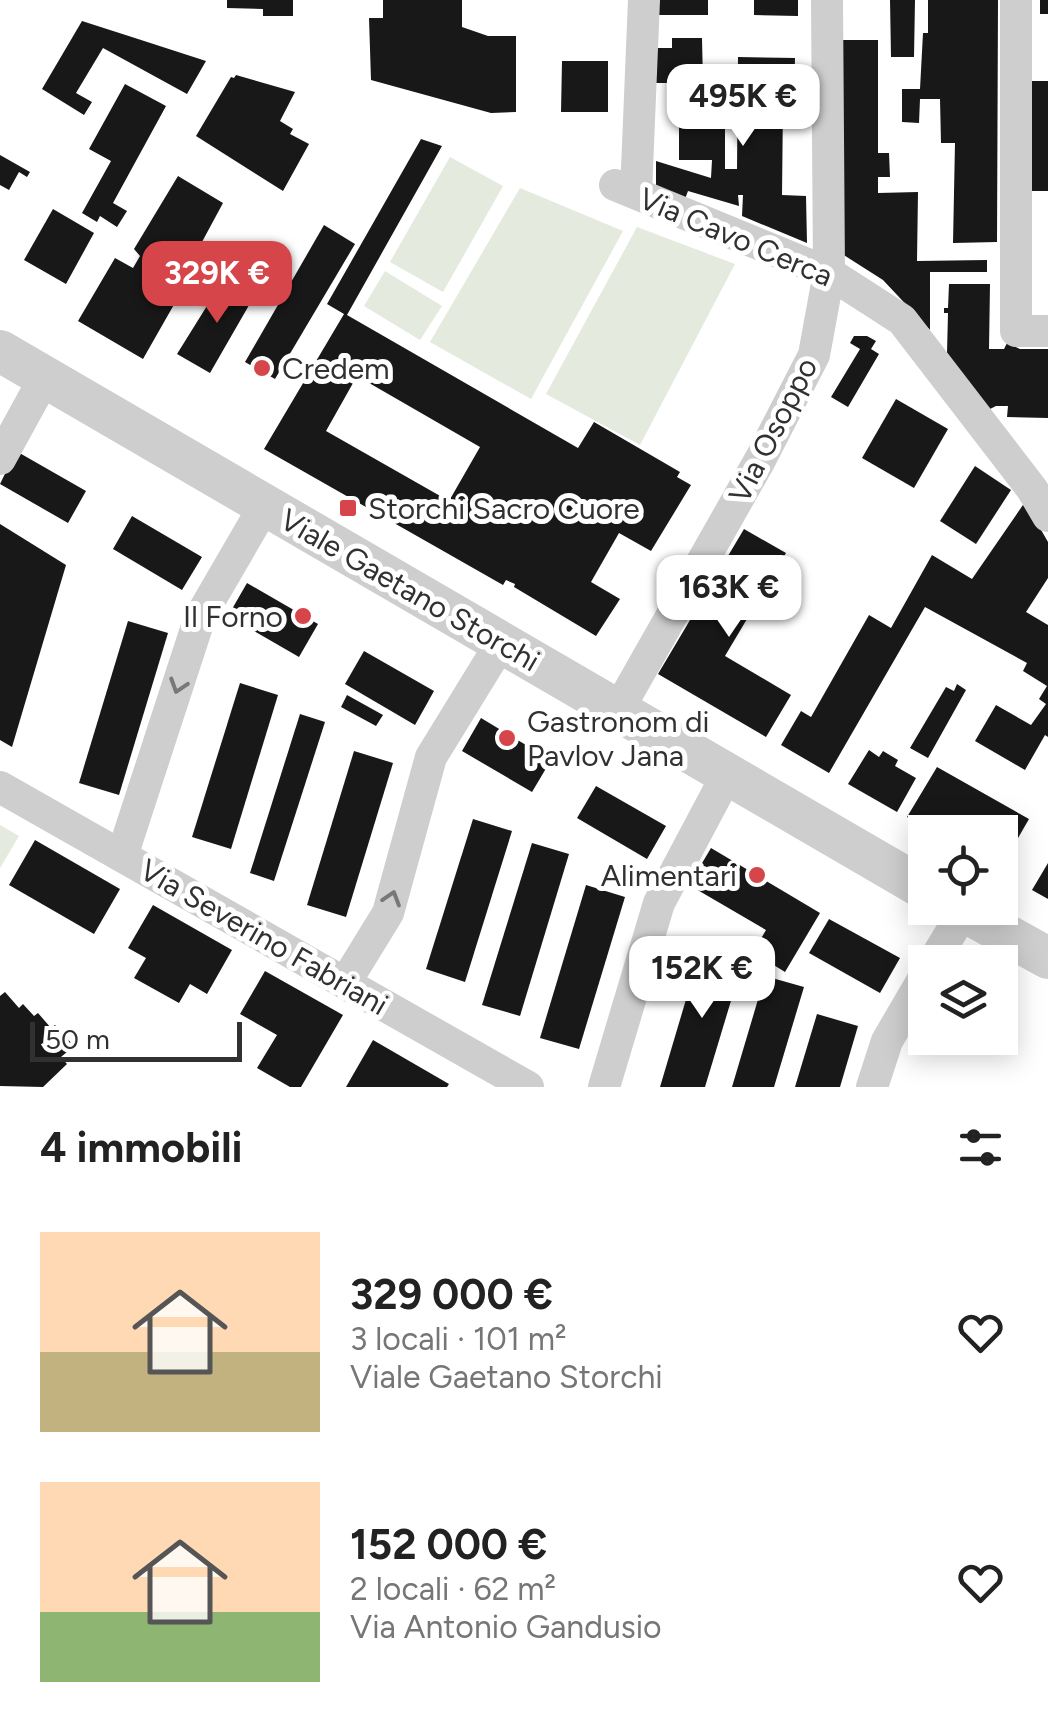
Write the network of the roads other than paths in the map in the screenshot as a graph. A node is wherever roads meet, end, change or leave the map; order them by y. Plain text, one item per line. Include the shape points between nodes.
1 (644, 0) edge
2 (827, 0) edge
3 (1016, 0) edge
4 (829, 273) junction
5 (1048, 331) edge
6 (0, 351) edge
7 (45, 378) junction
8 (0, 459) edge
9 (265, 505) junction
10 (1048, 516) edge
11 (501, 643) junction
12 (617, 712) junction
13 (728, 774) junction
14 (0, 787) edge
15 (122, 856) junction
16 (908, 878) edge
17 (989, 925) edge
18 (1048, 958) edge
19 (345, 983) junction
20 (908, 1005) edge
21 (528, 1087) edge
22 (604, 1087) edge
23 (872, 1087) edge

1 - 4 street, Via Cavo Cerca via 626,189
2 - 4 street, Via Osoppo
3 - 5 street via 1016,332
4 - 10 street, Via Cavo Cerca via 902,320
4 - 12 street, Via Osoppo via 814,355
6 - 7 street, Viale Gaetano Storchi
7 - 8 street
7 - 9 street, Viale Gaetano Storchi
9 - 11 street, Viale Gaetano Storchi
9 -> 15 street via 200,616
11 - 12 street, Viale Gaetano Storchi
19 -> 11 street via 388,912 431,757
12 - 13 street, Viale Gaetano Storchi
13 - 16 street, Viale Gaetano Storchi
13 - 22 street via 659,902
14 - 15 street, Via Severino Fabriani
15 - 19 street, Via Severino Fabriani
17 - 18 street
19 - 21 street, Via Severino Fabriani
20 - 23 street

